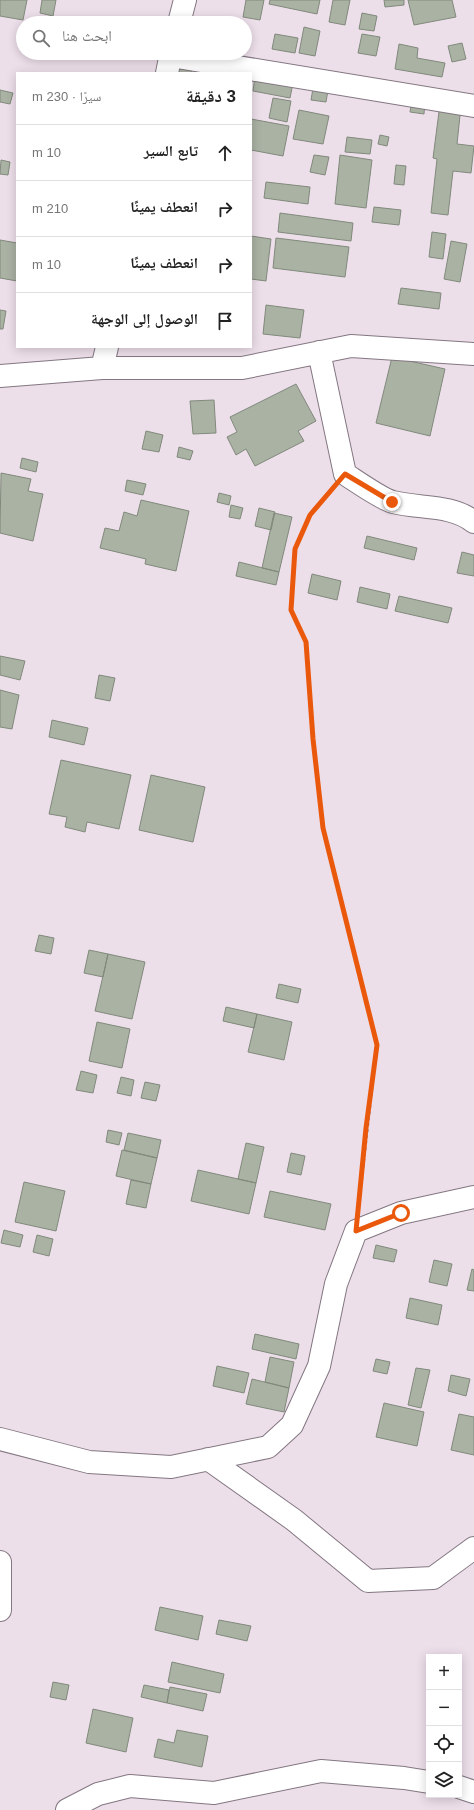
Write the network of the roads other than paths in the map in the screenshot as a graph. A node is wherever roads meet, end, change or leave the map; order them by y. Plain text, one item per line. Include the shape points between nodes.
1 (185, 0) edge
2 (181, 16) edge
3 (170, 60) edge
4 (249, 72) edge
5 (252, 72) edge
6 (474, 106) edge
7 (107, 348) edge
8 (319, 352) junction
9 (474, 354) edge
10 (102, 368) junction
11 (0, 376) edge
12 (474, 522) edge
13 (474, 1197) edge
14 (0, 1439) edge
15 (208, 1459) junction
16 (474, 1548) edge
17 (0, 1562) edge
18 (0, 1610) edge
19 (426, 1782) edge
20 (462, 1789) edge
21 (474, 1792) edge
22 (67, 1810) edge

1 - 2 street
3 - 4 street
5 - 6 street
7 - 10 street
8 - 9 street via 350,346
8 - 10 street via 242,368
8 - 12 street via 345,474 392,502 465,514
10 - 11 street
13 - 15 street via 401,1213 356,1231 336,1284 319,1366 292,1426 268,1447
14 - 15 street via 89,1462 171,1467
15 - 16 street via 294,1520 368,1581 433,1578
17 - 18 street
19 - 22 street via 321,1771 214,1793 130,1786 98,1794
20 - 21 street

